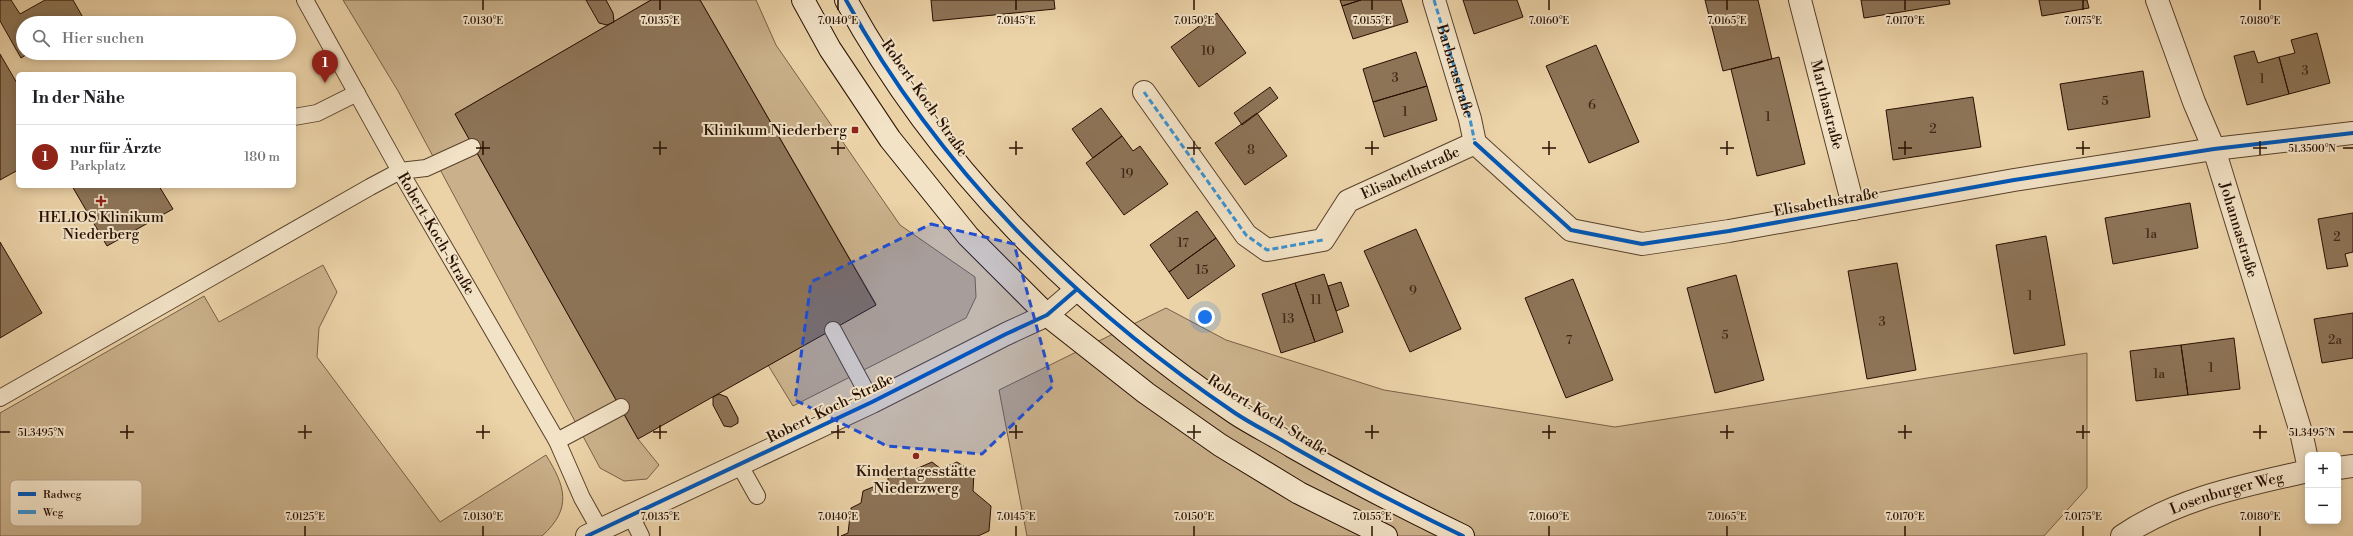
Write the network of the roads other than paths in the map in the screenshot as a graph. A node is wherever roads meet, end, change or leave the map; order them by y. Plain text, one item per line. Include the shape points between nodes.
1 (305, 0) edge
2 (803, 0) edge
3 (846, 0) edge
4 (1434, 0) edge
5 (1800, 0) edge
6 (2156, 0) edge
7 (1144, 92) dead end
8 (357, 93) junction
9 (296, 117) edge
10 (2353, 133) edge
11 (1475, 143) junction
12 (472, 147) dead end
13 (2214, 149) junction
14 (400, 171) junction
15 (1854, 209) junction
16 (1076, 290) junction
17 (1047, 315) junction
18 (833, 330) dead end
19 (0, 398) edge
20 (872, 402) junction
21 (621, 407) dead end
22 (557, 441) junction
23 (2305, 452) edge
24 (739, 464) junction
25 (2353, 466) edge
26 (2341, 468) edge
27 (2305, 472) edge
28 (757, 496) dead end
29 (630, 516) junction
30 (2140, 528) edge
31 (594, 533) edge
32 (641, 536) edge
33 (1386, 536) edge
34 (1463, 536) edge
35 (2122, 536) edge

1 - 8 lane, Robert-Koch-Straße
2 - 17 street via 830,48 890,139 968,236
3 - 16 street, Robert-Koch-Straße via 858,23 917,111 960,167 1008,223
4 - 11 street, Barbarastraße
5 - 15 street, Marthastraße
6 - 13 street, Johannastraße
7 - 11 street, Elisabethstraße via 1246,235 1267,250 1323,240 1348,201
8 - 9 lane via 317,113
8 - 14 lane, Robert-Koch-Straße
10 - 13 street, Elisabethstraße
11 - 15 street, Elisabethstraße via 1571,230 1642,244
12 - 14 lane via 426,168
13 - 15 street, Elisabethstraße via 2014,180
13 - 23 street, Johannastraße
14 - 19 lane
14 - 22 lane, Robert-Koch-Straße
16 - 17 street, Robert-Koch-Straße
16 - 34 street, Robert-Koch-Straße via 1164,363 1237,414 1388,500
17 - 20 street, Robert-Koch-Straße
17 - 33 street via 1146,393 1220,445 1299,492
18 - 20 lane
20 - 24 street, Robert-Koch-Straße
21 - 22 lane
22 - 31 lane, Robert-Koch-Straße
24 - 28 lane
24 - 29 street, Robert-Koch-Straße
25 - 26 street
27 - 30 street, Losenburger Weg via 2209,494
29 - 31 street, Robert-Koch-Straße
29 - 32 lane
30 - 35 street, Losenburger Weg

